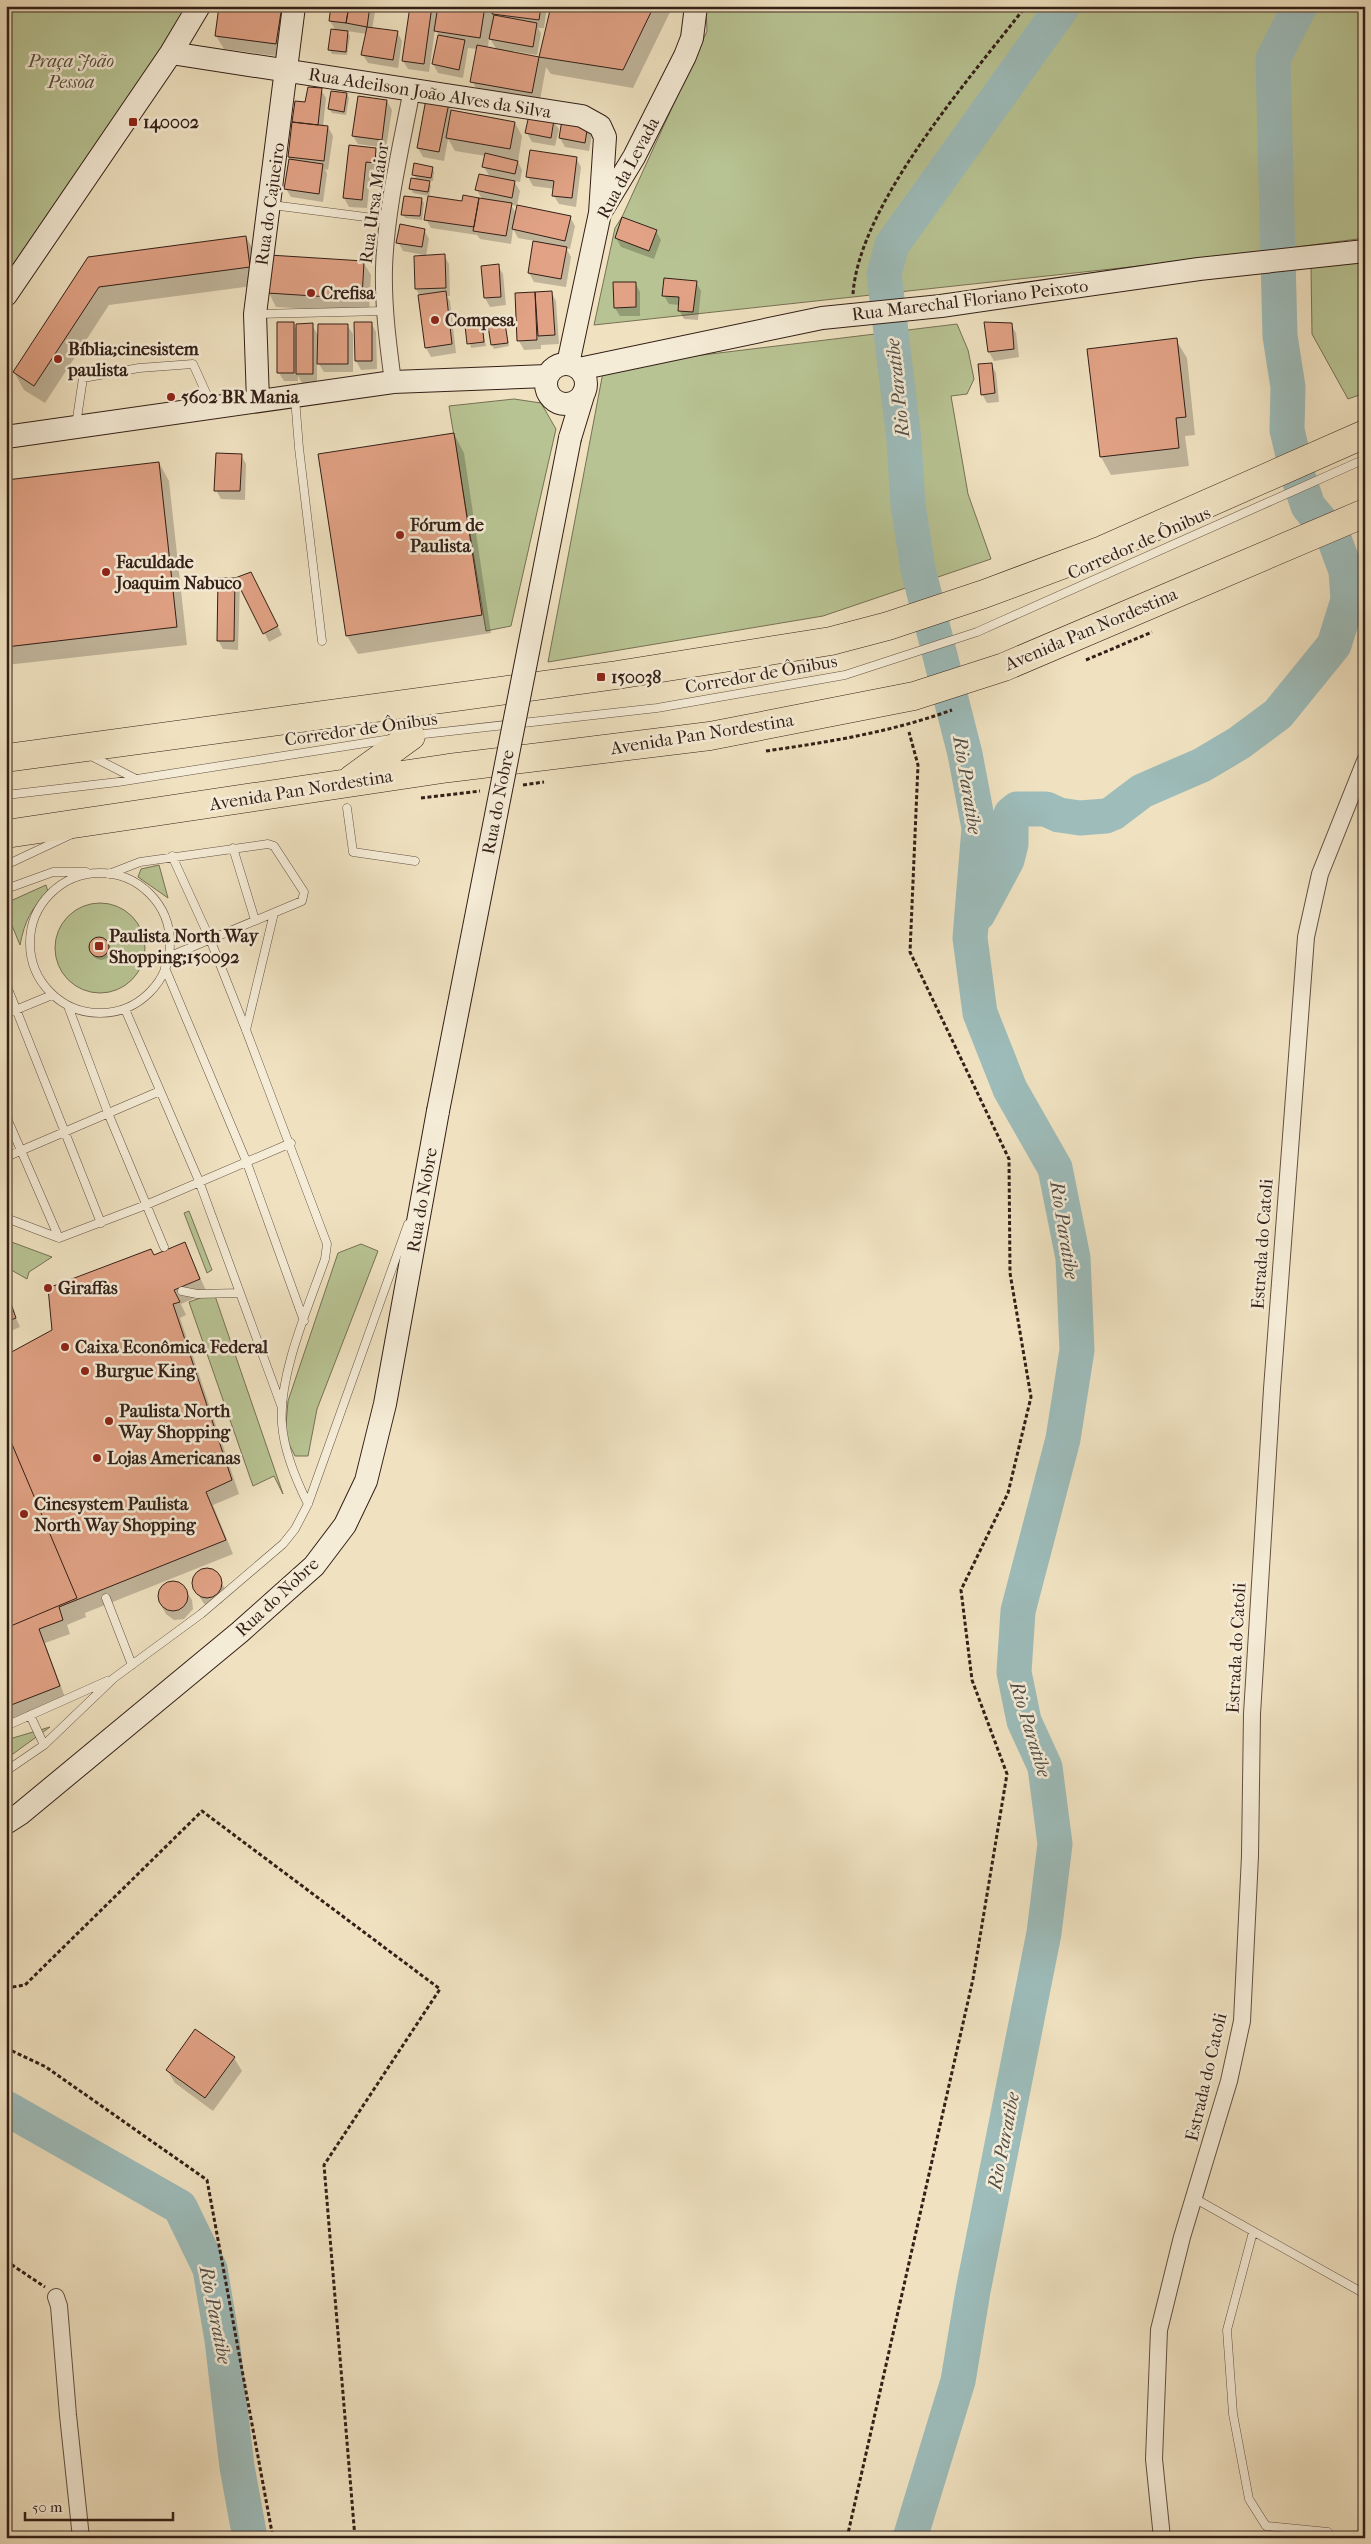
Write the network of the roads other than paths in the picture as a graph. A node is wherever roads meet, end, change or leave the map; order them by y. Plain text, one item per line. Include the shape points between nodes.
1 (200, 6) edge
2 (294, 6) edge
3 (696, 6) edge
4 (171, 53) junction
5 (288, 71) junction
6 (412, 89) junction
7 (603, 156) junction
8 (634, 157) junction
9 (270, 204) junction
10 (600, 213) junction
11 (389, 220) junction
12 (1365, 251) edge
13 (6, 295) edge
14 (384, 311) junction
15 (255, 314) junction
16 (573, 367) junction
17 (547, 376) junction
18 (393, 382) junction
19 (584, 392) junction
20 (295, 396) junction
21 (258, 401) junction
22 (554, 401) junction
23 (212, 408) junction
24 (76, 427) junction
25 (571, 432) junction
26 (1365, 434) edge
27 (6, 437) edge
28 (1365, 460) edge
29 (1287, 480) junction
30 (1365, 513) edge
31 (322, 641) dead end
32 (411, 736) junction
33 (73, 748) junction
34 (6, 758) edge
35 (1365, 761) edge
36 (136, 779) junction
37 (6, 794) edge
38 (348, 795) junction
39 (91, 822) junction
40 (6, 834) edge
41 (233, 848) junction
42 (172, 856) junction
43 (416, 861) dead end
44 (6, 864) edge
45 (95, 872) junction
46 (109, 874) junction
47 (6, 889) edge
48 (274, 912) junction
49 (256, 920) junction
50 (210, 939) junction
51 (168, 957) junction
52 (165, 968) junction
53 (6, 984) edge
54 (52, 995) junction
55 (68, 1006) junction
56 (125, 1009) junction
57 (16, 1010) junction
58 (6, 1014) edge
59 (246, 1030) junction
60 (160, 1091) junction
61 (108, 1113) junction
62 (6, 1116) edge
63 (66, 1131) junction
64 (291, 1144) junction
65 (20, 1150) junction
66 (6, 1157) edge
67 (247, 1163) junction
68 (428, 1170) junction
69 (199, 1181) junction
70 (146, 1205) junction
71 (6, 1218) edge
72 (101, 1222) junction
73 (59, 1238) junction
74 (164, 1247) dead end
75 (182, 1291) dead end
76 (240, 1293) junction
77 (304, 1320) junction
78 (281, 1405) junction
79 (308, 1504) junction
80 (106, 1598) dead end
81 (132, 1665) junction
82 (114, 1678) junction
83 (30, 1716) junction
84 (6, 1726) edge
85 (44, 1745) junction
86 (6, 1771) edge
87 (6, 1822) edge
88 (1194, 2198) junction
89 (1253, 2232) junction
90 (1365, 2294) edge
91 (56, 2297) road end
92 (1328, 2532) dead end
93 (81, 2538) edge
94 (1162, 2538) edge

1 - 4 main road
2 - 5 main road, Rua do Cajueiro
3 - 8 main road, Rua da Levada via 692,38 685,56
4 - 5 main road, Rua Adeilson João Alves da Silva
4 - 13 main road
5 - 6 main road, Rua Adeilson João Alves da Silva
5 - 9 main road, Rua do Cajueiro
6 - 7 main road, Rua Adeilson João Alves da Silva via 582,116 600,126 605,137
6 - 11 street, Rua Ursa Maior
7 - 8 main road
7 - 10 main road, Rua Adeilson João Alves da Silva
8 - 10 main road, Rua da Levada
9 - 11 lane
9 - 15 main road, Rua do Cajueiro
10 - 16 main road, Rua da Levada
11 - 14 street, Rua Ursa Maior
12 - 16 main road, Rua Marechal Floriano Peixoto via 941,306 822,318
14 - 15 lane
14 - 18 street, Rua Ursa Maior
15 - 21 main road, Rua do Cajueiro
16 - 17 main road via 556,367
16 - 19 main road via 585,380
17 - 18 main road
17 - 22 main road via 547,390
18 - 20 main road
19 - 22 main road via 568,404
19 - 25 main road, Rua do Nobre
20 - 21 main road
20 - 31 lane
21 - 23 main road
22 - 25 main road
23 - 24 main road
23 - 24 lane via 193,364 139,368 83,378
24 - 27 main road
25 - 68 main road, Rua do Nobre, bridge
26 - 29 highway
28 - 29 lane, Corredor de Ônibus
29 - 32 lane, Corredor de Ônibus via 996,623 845,676 657,708
29 - 33 highway via 984,594 831,641 691,664
30 - 38 highway, Avenida Pan Nordestina via 1004,667 914,696 710,736
32 - 36 lane, Corredor de Ônibus
32 - 38 highway
33 - 34 highway
33 - 36 lane
35 - 88 street, Estrada do Catoli via 1320,874 1306,937 1272,1389 1252,1714 1250,1856 1242,2021 1229,2081
36 - 37 lane, Corredor de Ônibus
38 - 39 highway, Avenida Pan Nordestina
38 - 43 lane via 353,852
39 - 40 highway, Avenida Pan Nordestina
39 - 44 lane via 61,840
41 - 42 lane
41 - 48 lane via 270,844 292,872 304,892 304,899
41 - 49 lane
42 - 46 lane via 140,862
42 - 50 lane
45 - 46 lane
45 - 47 lane via 52,872
45 - 54 lane via 73,878 60,886 48,896 36,914 30,935 31,957 38,977
46 - 51 lane via 139,885 156,902 167,924 170,940
48 - 49 lane
48 - 59 lane
49 - 50 lane
50 - 51 lane
50 - 59 lane
51 - 52 lane
52 - 56 lane via 142,999
52 - 67 lane
53 - 57 lane
54 - 55 lane
54 - 57 lane
55 - 56 lane via 86,1012 106,1013
55 - 61 lane
56 - 60 lane
57 - 58 lane
57 - 63 lane
59 - 64 lane
60 - 61 lane
60 - 69 lane
61 - 63 lane
61 - 70 lane
62 - 65 lane
63 - 65 lane
63 - 72 lane
64 - 67 lane
64 - 77 lane via 326,1244 325,1259
65 - 66 lane
65 - 73 lane
67 - 69 lane
67 - 77 lane
68 - 79 lane
68 - 87 main road, Rua do Nobre via 385,1404 366,1481 345,1525 314,1566 240,1632 20,1814
69 - 70 lane
69 - 76 lane
70 - 72 lane
70 - 74 lane
71 - 73 lane
72 - 73 lane
75 - 76 lane
76 - 78 lane
77 - 78 lane
78 - 79 lane via 284,1439
79 - 81 lane via 295,1529 282,1544 201,1614
80 - 81 lane
81 - 82 lane
82 - 83 lane
82 - 85 lane
83 - 84 lane
83 - 85 lane
85 - 86 lane
88 - 89 lane
88 - 94 street, Estrada do Catoli via 1159,2330 1154,2451
89 - 90 lane
89 - 92 lane via 1227,2330 1233,2414 1249,2499 1266,2526
91 - 93 street via 60,2306

